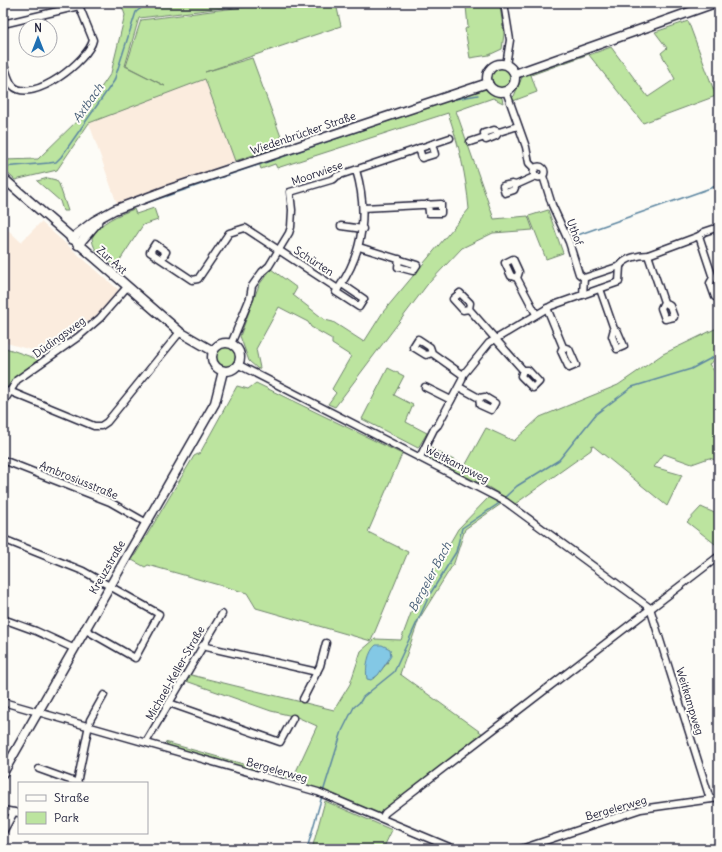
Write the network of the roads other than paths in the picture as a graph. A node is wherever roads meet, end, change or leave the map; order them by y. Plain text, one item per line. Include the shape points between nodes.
1 (504, 3) edge
2 (716, 3) edge
3 (78, 4) edge
4 (3, 24) edge
5 (3, 63) edge
6 (506, 65) junction
7 (515, 74) junction
8 (488, 83) junction
9 (506, 91) junction
10 (518, 126) junction
11 (450, 138) dead end
12 (470, 142) dead end
13 (432, 144) junction
14 (419, 148) junction
15 (535, 169) junction
16 (356, 170) junction
17 (536, 176) junction
18 (543, 176) junction
19 (3, 178) edge
20 (516, 185) dead end
21 (428, 204) dead end
22 (125, 207) junction
23 (363, 208) junction
24 (341, 226) dead end
25 (719, 226) edge
26 (363, 229) junction
27 (698, 236) junction
28 (70, 239) junction
29 (78, 245) junction
30 (359, 247) junction
31 (279, 250) junction
32 (648, 255) junction
33 (162, 259) dead end
34 (399, 259) dead end
35 (620, 266) junction
36 (517, 278) dead end
37 (584, 278) junction
38 (716, 279) edge
39 (127, 287) junction
40 (600, 289) junction
41 (583, 295) junction
42 (719, 295) edge
43 (664, 302) dead end
44 (547, 308) junction
45 (469, 309) dead end
46 (536, 314) junction
47 (614, 329) dead end
48 (180, 332) junction
49 (495, 340) junction
50 (231, 344) junction
51 (563, 347) dead end
52 (213, 350) junction
53 (432, 353) dead end
54 (238, 364) junction
55 (523, 370) dead end
56 (223, 371) junction
57 (463, 375) junction
58 (425, 387) dead end
59 (459, 387) junction
60 (9, 391) junction
61 (478, 398) dead end
62 (451, 400) junction
63 (3, 403) edge
64 (420, 457) junction
65 (3, 460) edge
66 (145, 522) junction
67 (3, 538) edge
68 (719, 556) edge
69 (109, 585) junction
70 (650, 608) junction
71 (222, 614) dead end
72 (3, 618) edge
73 (84, 629) junction
74 (326, 643) dead end
75 (202, 646) junction
76 (74, 648) junction
77 (317, 672) junction
78 (104, 695) dead end
79 (303, 699) dead end
80 (3, 702) edge
81 (169, 703) junction
82 (38, 712) junction
83 (293, 718) dead end
84 (88, 727) junction
85 (146, 742) junction
86 (39, 769) dead end
87 (3, 773) edge
88 (75, 782) edge
89 (78, 782) edge
90 (719, 798) edge
91 (710, 799) junction
92 (3, 810) edge
93 (17, 813) edge
94 (382, 818) junction
95 (3, 832) edge
96 (454, 849) edge
97 (521, 849) edge

1 - 6 street via 510,40
2 - 7 street
3 - 4 street
3 - 5 street via 93,40 92,46 62,76 50,84 32,89 18,89 12,86
6 - 7 street
6 - 8 street via 500,64 490,69
7 - 9 street via 514,84
8 - 9 street via 494,90
8 - 22 street, Wiedenbrücker Straße via 170,189
9 - 10 street
10 - 12 street via 499,132 494,130 484,134 485,137
10 - 15 street via 529,163
11 - 13 street, Moorwiese
13 - 14 street, Moorwiese
13 - 14 street via 436,154 422,158
14 - 16 street, Moorwiese
15 - 17 street
15 - 18 street via 544,169
16 - 23 street, Schürten
16 - 31 street, Moorwiese via 290,192 291,227
17 - 18 street
17 - 20 street
18 - 37 street, Uthof via 579,274
19 - 28 street, Zur Axt
21 - 23 street
22 - 28 street, Wiedenbrücker Straße via 101,217
22 - 29 street, Wiedenbrücker Straße via 96,224
23 - 26 street, Schürten
24 - 26 street
25 - 27 street
26 - 30 street, Schürten
27 - 32 street
27 - 38 street
28 - 29 street, Zur Axt
29 - 39 street, Zur Axt
30 - 31 street, Schürten via 353,264 340,286
30 - 34 street
31 - 33 street, Schürten via 246,228 229,233 198,280 192,280
31 - 50 street, Moorwiese via 252,286 250,298
32 - 35 street via 640,255 623,262
32 - 43 street
35 - 37 street
35 - 40 street via 619,282
36 - 46 street
37 - 41 street
38 - 42 street via 710,283 715,297
39 - 48 street, Zur Axt
39 - 60 street, Düdingsweg via 100,318 78,337 17,380
40 - 41 street
40 - 47 street
41 - 44 street
44 - 46 street
44 - 51 street
45 - 49 street
46 - 49 street
48 - 52 street, Zur Axt
48 - 60 street via 107,422 101,426 94,426
49 - 55 street
49 - 57 street via 484,348
50 - 52 street via 223,344
50 - 54 street via 239,355
52 - 56 street via 212,362
53 - 57 street
54 - 56 street via 231,370
54 - 64 street, Weitkampweg
56 - 66 street, Kreuzstraße via 214,403
57 - 59 street
58 - 62 street
59 - 61 street
59 - 62 street
60 - 63 street, Düdingsweg
62 - 64 street
64 - 70 street, Weitkampweg via 506,502
65 - 66 street, Ambrosiusstraße via 110,502
66 - 69 street, Kreuzstraße
67 - 69 street via 64,562
68 - 70 street
69 - 73 street, Kreuzstraße
69 - 73 street via 160,614 135,658
70 - 91 street, Weitkampweg
70 - 94 street via 385,813
71 - 75 street, Michael-Keller-Straße
72 - 76 street
73 - 76 street, Kreuzstraße
74 - 77 street
75 - 77 street
75 - 81 street, Michael-Keller-Straße
76 - 82 street, Kreuzstraße
77 - 79 street
78 - 84 street
80 - 82 street, Bergelerweg
81 - 83 street via 280,742
81 - 85 street, Michael-Keller-Straße
82 - 84 street, Bergelerweg
82 - 87 street, Kreuzstraße
84 - 85 street, Bergelerweg
84 - 89 street
85 - 94 street, Bergelerweg via 318,792
86 - 88 street
90 - 91 street, Bergelerweg
91 - 97 street, Bergelerweg via 641,809
92 - 93 street
93 - 95 street
94 - 96 street, Bergelerweg

